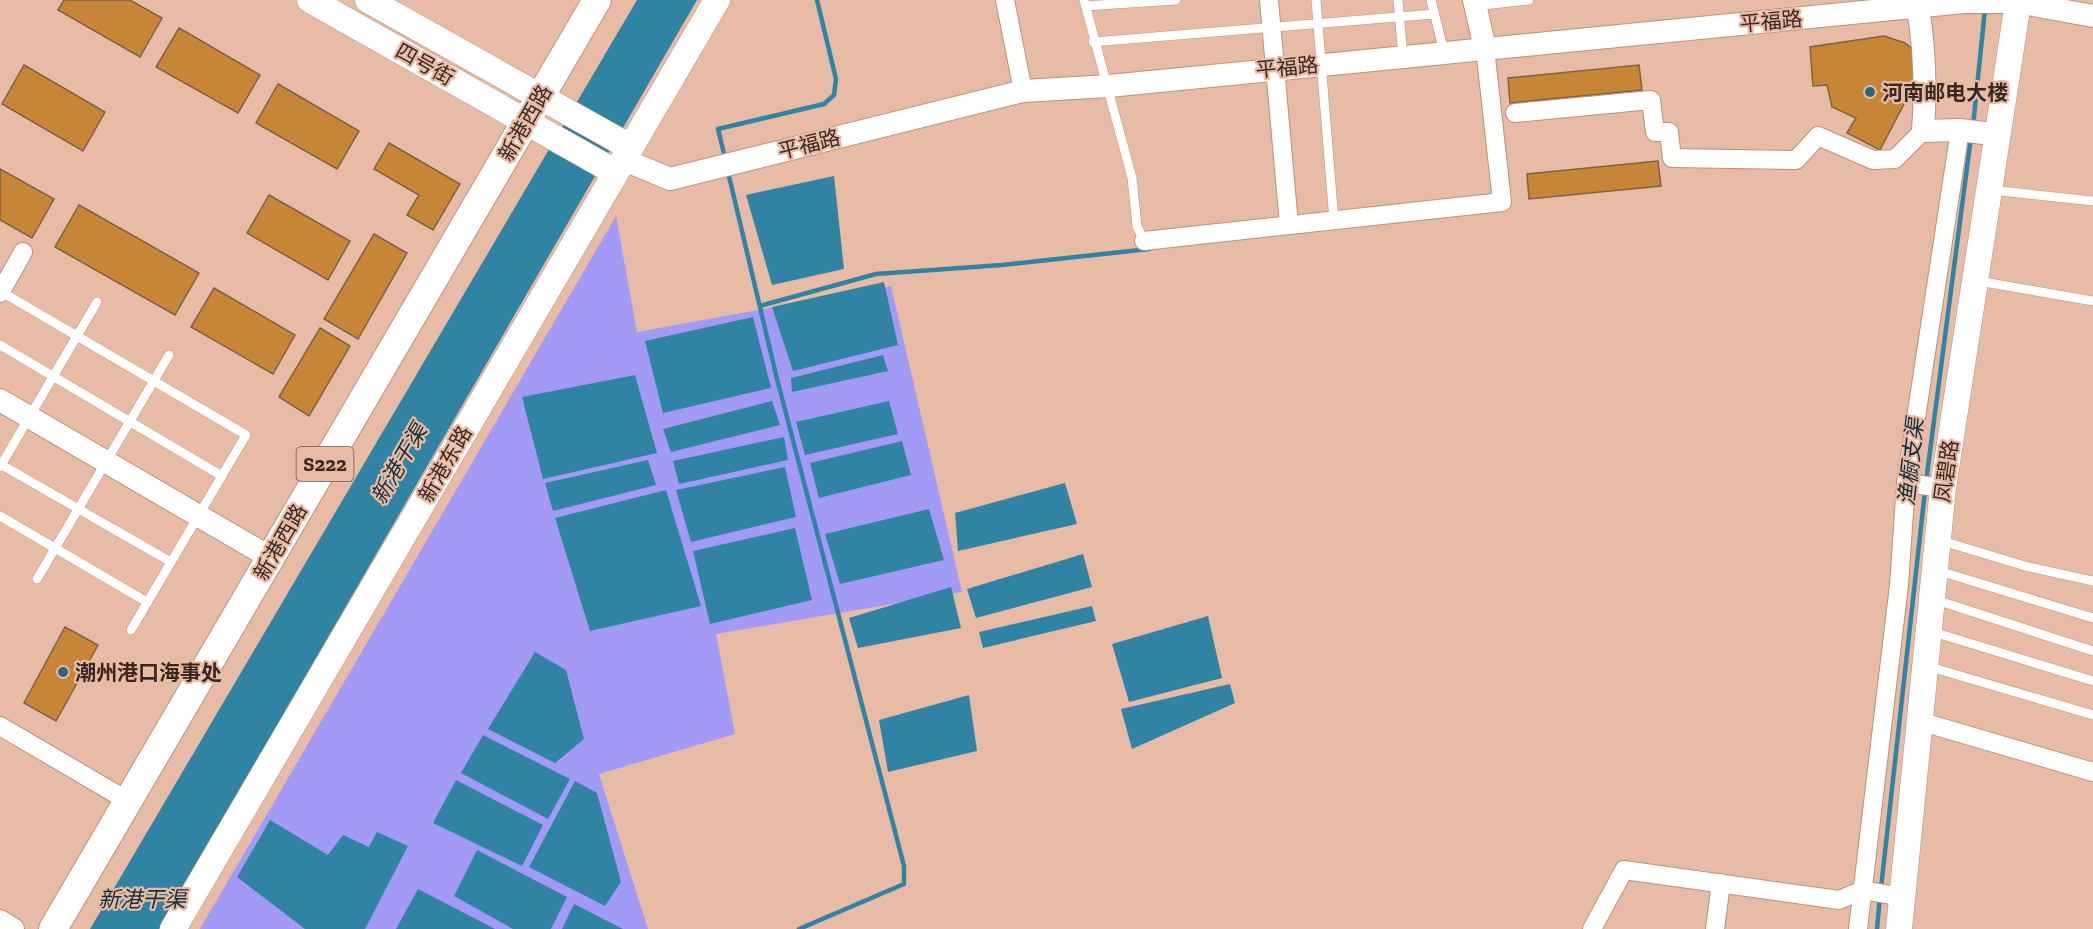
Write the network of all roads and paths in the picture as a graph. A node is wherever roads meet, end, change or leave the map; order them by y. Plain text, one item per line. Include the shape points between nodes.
1 (310, 0) edge
2 (368, 0) edge
3 (597, 0) edge
4 (717, 0) edge
5 (1005, 0) edge
6 (1176, 0) edge
7 (1269, 0) edge
8 (1316, 0) edge
9 (1398, 0) edge
10 (1431, 0) edge
11 (1529, 0) edge
12 (1964, 1) edge
13 (1084, 3) edge
14 (1474, 3) edge
15 (2011, 7) junction
16 (1918, 8) junction
17 (2083, 10) edge
18 (1434, 14) junction
19 (1399, 17) junction
20 (1318, 24) junction
21 (1271, 27) junction
22 (1093, 42) junction
23 (1485, 48) junction
24 (1444, 52) junction
25 (1403, 57) junction
26 (1322, 64) junction
27 (1275, 68) junction
28 (1109, 86) junction
29 (1023, 91) junction
30 (1515, 113) dead end
31 (1960, 130) junction
32 (1923, 131) junction
33 (1992, 133) junction
34 (622, 159) junction
35 (1991, 190) junction
36 (2093, 201) edge
37 (1335, 221) junction
38 (1289, 225) junction
39 (1144, 241) joint
40 (23, 252) dead end
41 (1976, 280) junction
42 (0, 292) edge
43 (2093, 301) edge
44 (98, 302) dead end
45 (77, 337) junction
46 (0, 345) edge
47 (169, 355) dead end
48 (53, 377) junction
49 (153, 382) junction
50 (0, 400) edge
51 (30, 417) junction
52 (129, 423) junction
53 (106, 462) junction
54 (0, 465) edge
55 (222, 476) junction
56 (1906, 483) junction
57 (1942, 488) junction
58 (79, 509) junction
59 (0, 516) edge
60 (198, 516) junction
61 (1937, 539) junction
62 (56, 548) junction
63 (259, 551) dead end
64 (171, 562) junction
65 (1934, 570) junction
66 (37, 579) dead end
67 (2093, 581) edge
68 (1931, 598) junction
69 (147, 602) junction
70 (2093, 618) edge
71 (131, 630) dead end
72 (1928, 630) junction
73 (2093, 651) edge
74 (1925, 665) junction
75 (2093, 681) edge
76 (2093, 716) edge
77 (1919, 721) junction
78 (0, 726) edge
79 (2093, 772) edge
80 (116, 794) dead end
81 (1721, 883) junction
82 (1863, 890) junction
83 (1902, 897) junction
84 (0, 921) edge
85 (13, 929) edge
86 (53, 929) edge
87 (174, 929) edge
88 (1592, 929) edge
89 (1715, 929) edge
90 (1858, 929) edge
91 (1899, 929) edge

1 - 34 main road, 四号街 via 540,128
2 - 34 main road, 四号街 via 554,103
3 - 86 main road, 新港西路 / S222
4 - 34 main road, 新港东路
5 - 29 street
6 - 13 lane
7 - 21 street
8 - 20 lane
9 - 19 lane
10 - 18 lane
11 - 14 lane
12 - 15 street, 平福路
12 - 16 street, 平福路
13 - 22 lane
14 - 23 street
15 - 17 street, 平福路
15 - 33 main road, 凤碧路
16 - 23 street, 平福路
16 - 32 street via 1926,82
18 - 19 lane
18 - 24 lane
19 - 20 lane
19 - 25 lane
20 - 21 lane
20 - 26 lane
21 - 22 lane
21 - 27 street
22 - 28 lane
23 - 24 street, 平福路
23 - 37 street via 1502,202
24 - 25 street, 平福路
25 - 26 street, 平福路
26 - 27 street, 平福路
26 - 37 lane
27 - 28 street, 平福路
27 - 38 street
28 - 29 street, 平福路
28 - 39 lane via 1132,178 1137,226
29 - 34 street, 平福路 via 670,179
30 - 32 street via 1651,100 1655,132 1669,132 1672,158 1796,160 1818,136 1873,160 1895,159
31 - 32 street
31 - 33 street
31 - 56 street
33 - 35 main road, 凤碧路
34 - 87 main road, 新港东路
35 - 36 lane
35 - 41 main road, 凤碧路
37 - 38 street
38 - 39 street
40 - 42 street
41 - 43 lane
41 - 57 main road, 凤碧路
42 - 45 lane
44 - 45 lane
45 - 48 lane
45 - 49 lane
46 - 48 lane
47 - 49 lane
48 - 51 lane
48 - 52 lane
49 - 52 lane
49 - 55 lane via 246,435
50 - 51 street
51 - 53 street
51 - 54 lane
52 - 53 lane
52 - 55 lane
53 - 58 lane
53 - 60 street
54 - 58 lane
55 - 60 lane
56 - 57 street
56 - 82 street via 1899,585
57 - 61 main road, 凤碧路
58 - 62 lane
58 - 64 lane
59 - 62 lane
60 - 63 street
60 - 64 lane
61 - 65 main road, 凤碧路
61 - 67 lane via 2025,566
62 - 66 lane
62 - 69 lane
64 - 69 lane
65 - 68 main road, 凤碧路
65 - 70 lane
68 - 72 main road, 凤碧路
68 - 73 lane
69 - 71 lane
72 - 74 main road, 凤碧路
72 - 75 lane
74 - 76 lane
74 - 77 main road, 凤碧路
77 - 79 street
77 - 83 main road, 凤碧路
78 - 80 street
81 - 82 street via 1839,900
81 - 88 street via 1624,870
81 - 89 street
82 - 83 street
82 - 90 street
83 - 91 main road, 凤碧路
84 - 85 street

